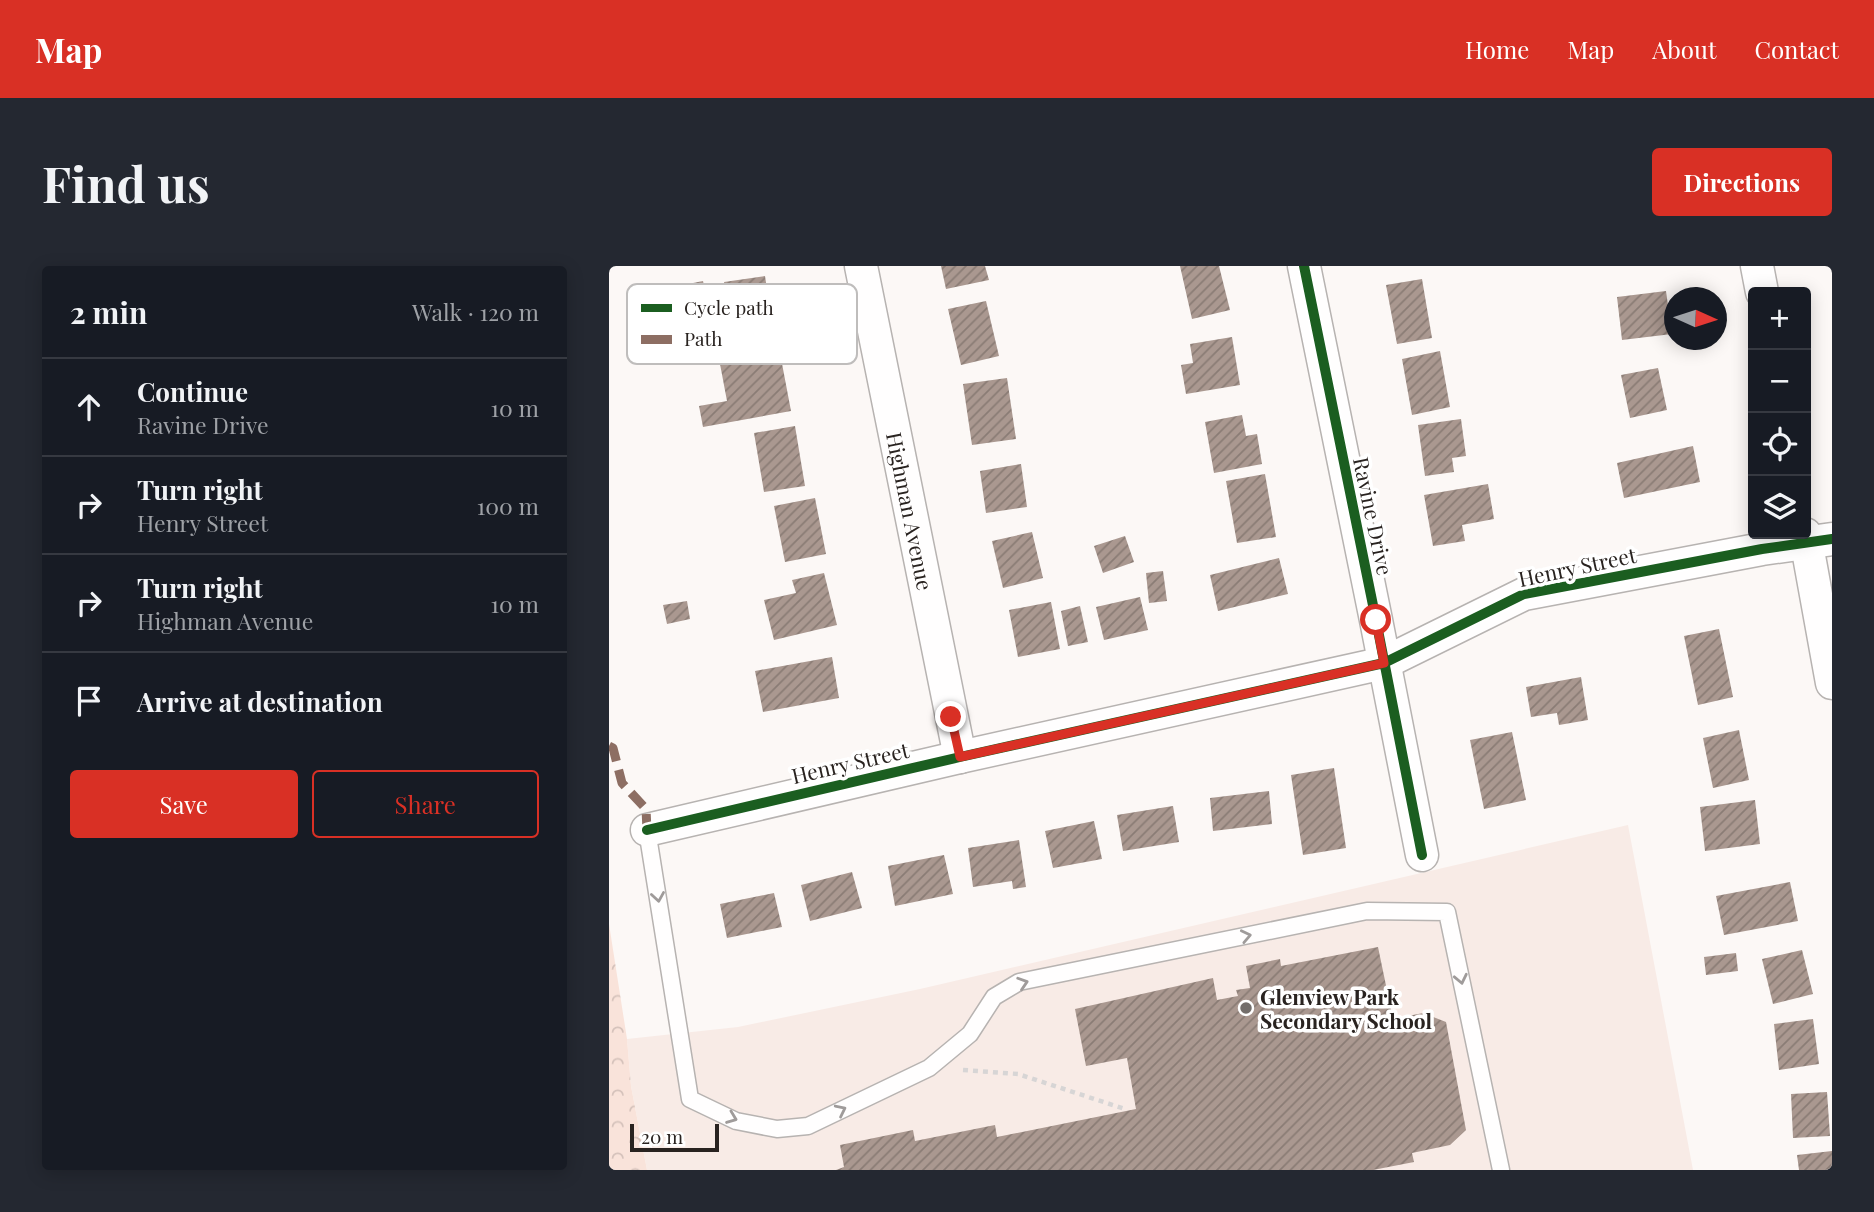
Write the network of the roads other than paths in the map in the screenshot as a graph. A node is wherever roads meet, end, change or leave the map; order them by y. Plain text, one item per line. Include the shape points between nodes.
1 (861, 266) edge
2 (1304, 266) edge
3 (1757, 266) edge
4 (1761, 287) edge
5 (1815, 539) edge
6 (1384, 663) junction
7 (1832, 683) edge
8 (960, 757) junction
9 (647, 830) joint
10 (1422, 855) dead end
11 (1501, 1170) edge

1 - 8 street, Highman Avenue
2 - 6 street, Ravine Drive
3 - 4 street
5 - 6 street, Henry Street via 1524,594
5 - 7 street
6 - 8 street, Henry Street
6 - 10 street, Ravine Drive
8 - 9 street, Henry Street
9 -> 11 lane via 690,1099 736,1121 776,1129 808,1126 929,1068 969,1034 994,997 1019,982 1367,911 1447,912

